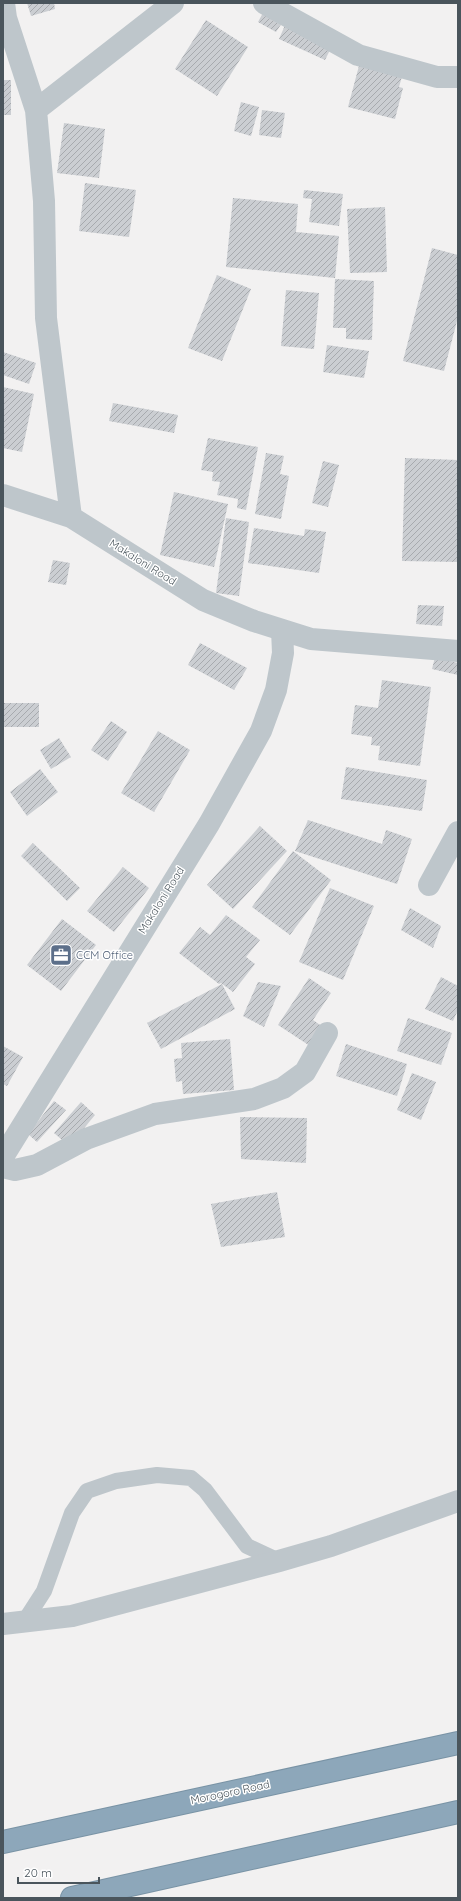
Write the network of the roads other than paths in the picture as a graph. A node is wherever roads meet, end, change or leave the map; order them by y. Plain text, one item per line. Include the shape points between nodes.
1 (4, 3) edge
2 (173, 3) edge
3 (264, 3) edge
4 (457, 77) edge
5 (36, 110) junction
6 (3, 495) edge
7 (71, 517) junction
8 (282, 630) junction
9 (458, 651) edge
10 (458, 832) edge
11 (428, 886) dead end
12 (327, 1033) dead end
13 (3, 1157) edge
14 (3, 1167) edge
15 (458, 1501) edge
16 (279, 1561) junction
17 (13, 1623) edge
18 (458, 1743) edge
19 (458, 1812) edge
20 (3, 1842) edge
21 (72, 1898) edge

1 - 5 street via 6,18
2 - 5 street
3 - 4 street via 358,55 437,77
5 - 7 street via 44,201 46,318
6 - 7 street, Makaloni Road
7 - 8 street, Makaloni Road via 203,600
8 - 9 street, Makaloni Road via 311,639
8 - 13 street, Makaloni Road via 283,653 276,690 261,731 209,824
10 - 11 street
12 - 14 street via 305,1072 283,1088 254,1099 155,1114 86,1139 37,1165 14,1170
15 - 16 street via 331,1546
16 - 17 street via 72,1616
16 - 17 lane via 247,1546 205,1490 191,1478 157,1475 116,1481 87,1491 72,1513 44,1591
18 - 20 highway, Morogoro Road
19 - 21 highway

